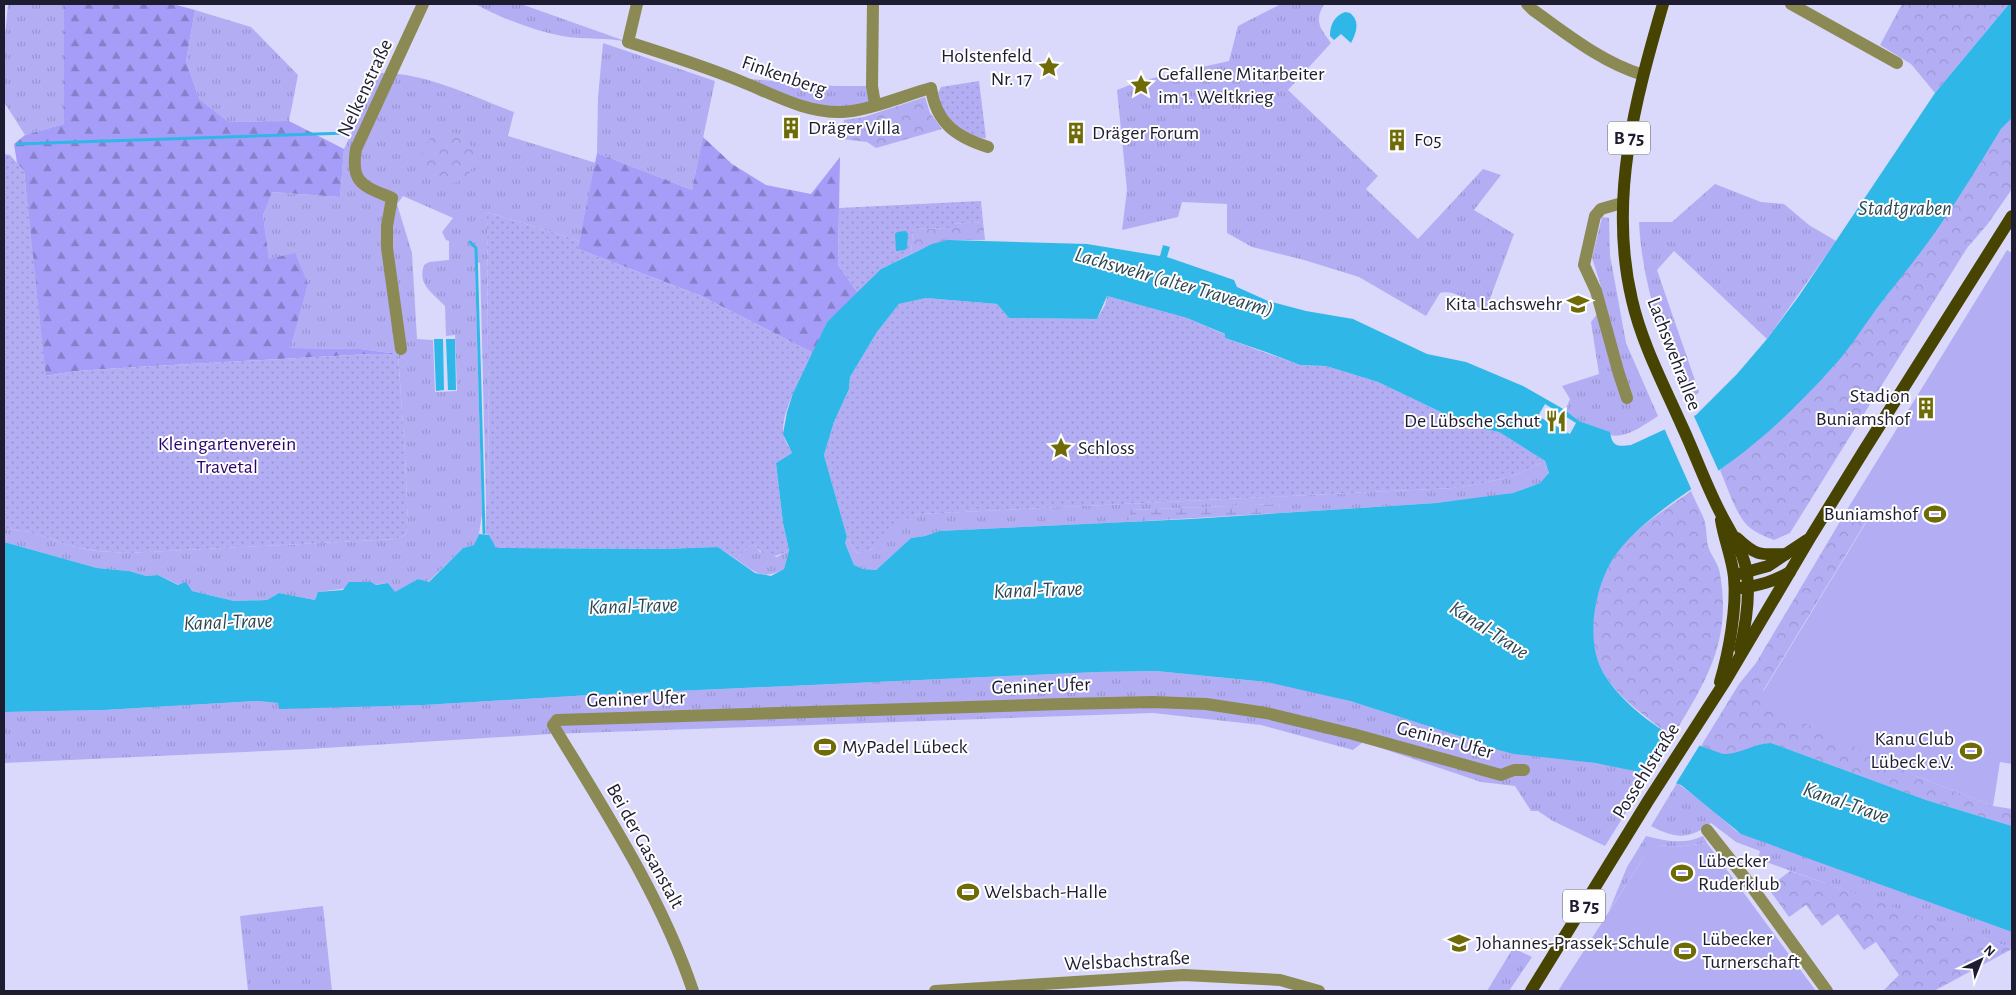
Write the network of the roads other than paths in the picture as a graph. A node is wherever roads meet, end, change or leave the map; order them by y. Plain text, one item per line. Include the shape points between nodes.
1 (423, 4) edge
2 (638, 4) edge
3 (873, 4) edge
4 (1527, 4) edge
5 (1663, 4) edge
6 (1791, 4) edge
7 (1897, 63) dead end
8 (1643, 75) junction
9 (876, 104) junction
10 (988, 147) dead end
11 (1622, 203) junction
12 (2012, 216) edge
13 (401, 349) dead end
14 (1627, 398) dead end
15 (1720, 512) junction
16 (1735, 536) junction
17 (1810, 538) junction
18 (1786, 554) junction
19 (1792, 570) junction
20 (1747, 573) junction
21 (1734, 582) junction
22 (1748, 587) junction
23 (1734, 666) junction
24 (1716, 695) junction
25 (553, 725) joint
26 (1524, 770) dead end
27 (1707, 830) dead end
28 (1029, 989) edge
29 (693, 991) edge
30 (935, 991) edge
31 (1318, 991) edge
32 (1531, 991) edge
33 (1827, 991) edge

1 - 13 street, Nelkenstraße via 356,149 353,165 358,180 392,198 387,248
2 - 9 street, Finkenberg via 628,42 821,111 844,112
3 - 9 street via 872,86
4 - 8 street via 1594,53
5 - 8 main road, Lachswehrallee / B 75
6 - 7 street
8 - 11 main road, Lachswehrallee / B 75 via 1630,130
9 - 10 street, Finkenberg via 931,88 939,117 969,141
11 - 14 street via 1601,210 1595,216 1584,265 1596,291
11 - 15 main road, Lachswehrallee / B 75 via 1624,250 1632,300 1652,357
12 - 17 main road, Possehlstraße
15 - 16 main road, Lachswehrallee / B 75
15 - 21 main road, Lachswehrallee / B 75
16 - 18 main road via 1761,555
16 - 20 main road, Lachswehrallee / B 75
17 - 18 main road
17 - 19 main road, Possehlstraße
18 - 20 main road via 1760,570
19 - 22 main road via 1776,580
19 - 23 main road, Possehlstraße
20 - 21 main road
20 - 22 main road, Lachswehrallee / B 75
21 - 22 main road
21 - 24 main road, Lachswehrallee / B 75 via 1730,640
22 - 23 main road, Lachswehrallee / B 75 via 1745,626
23 - 24 main road, Possehlstraße / B 75
24 - 32 main road, Possehlstraße / B 75
25 - 26 street, Geniner Ufer via 557,720 1062,704 1206,704 1314,724 1501,774
25 - 29 street, Bei der Gasanstalt via 651,891
27 - 33 street
28 - 30 street, Welsbachstraße
28 - 31 street, Welsbachstraße via 1184,975 1280,980

